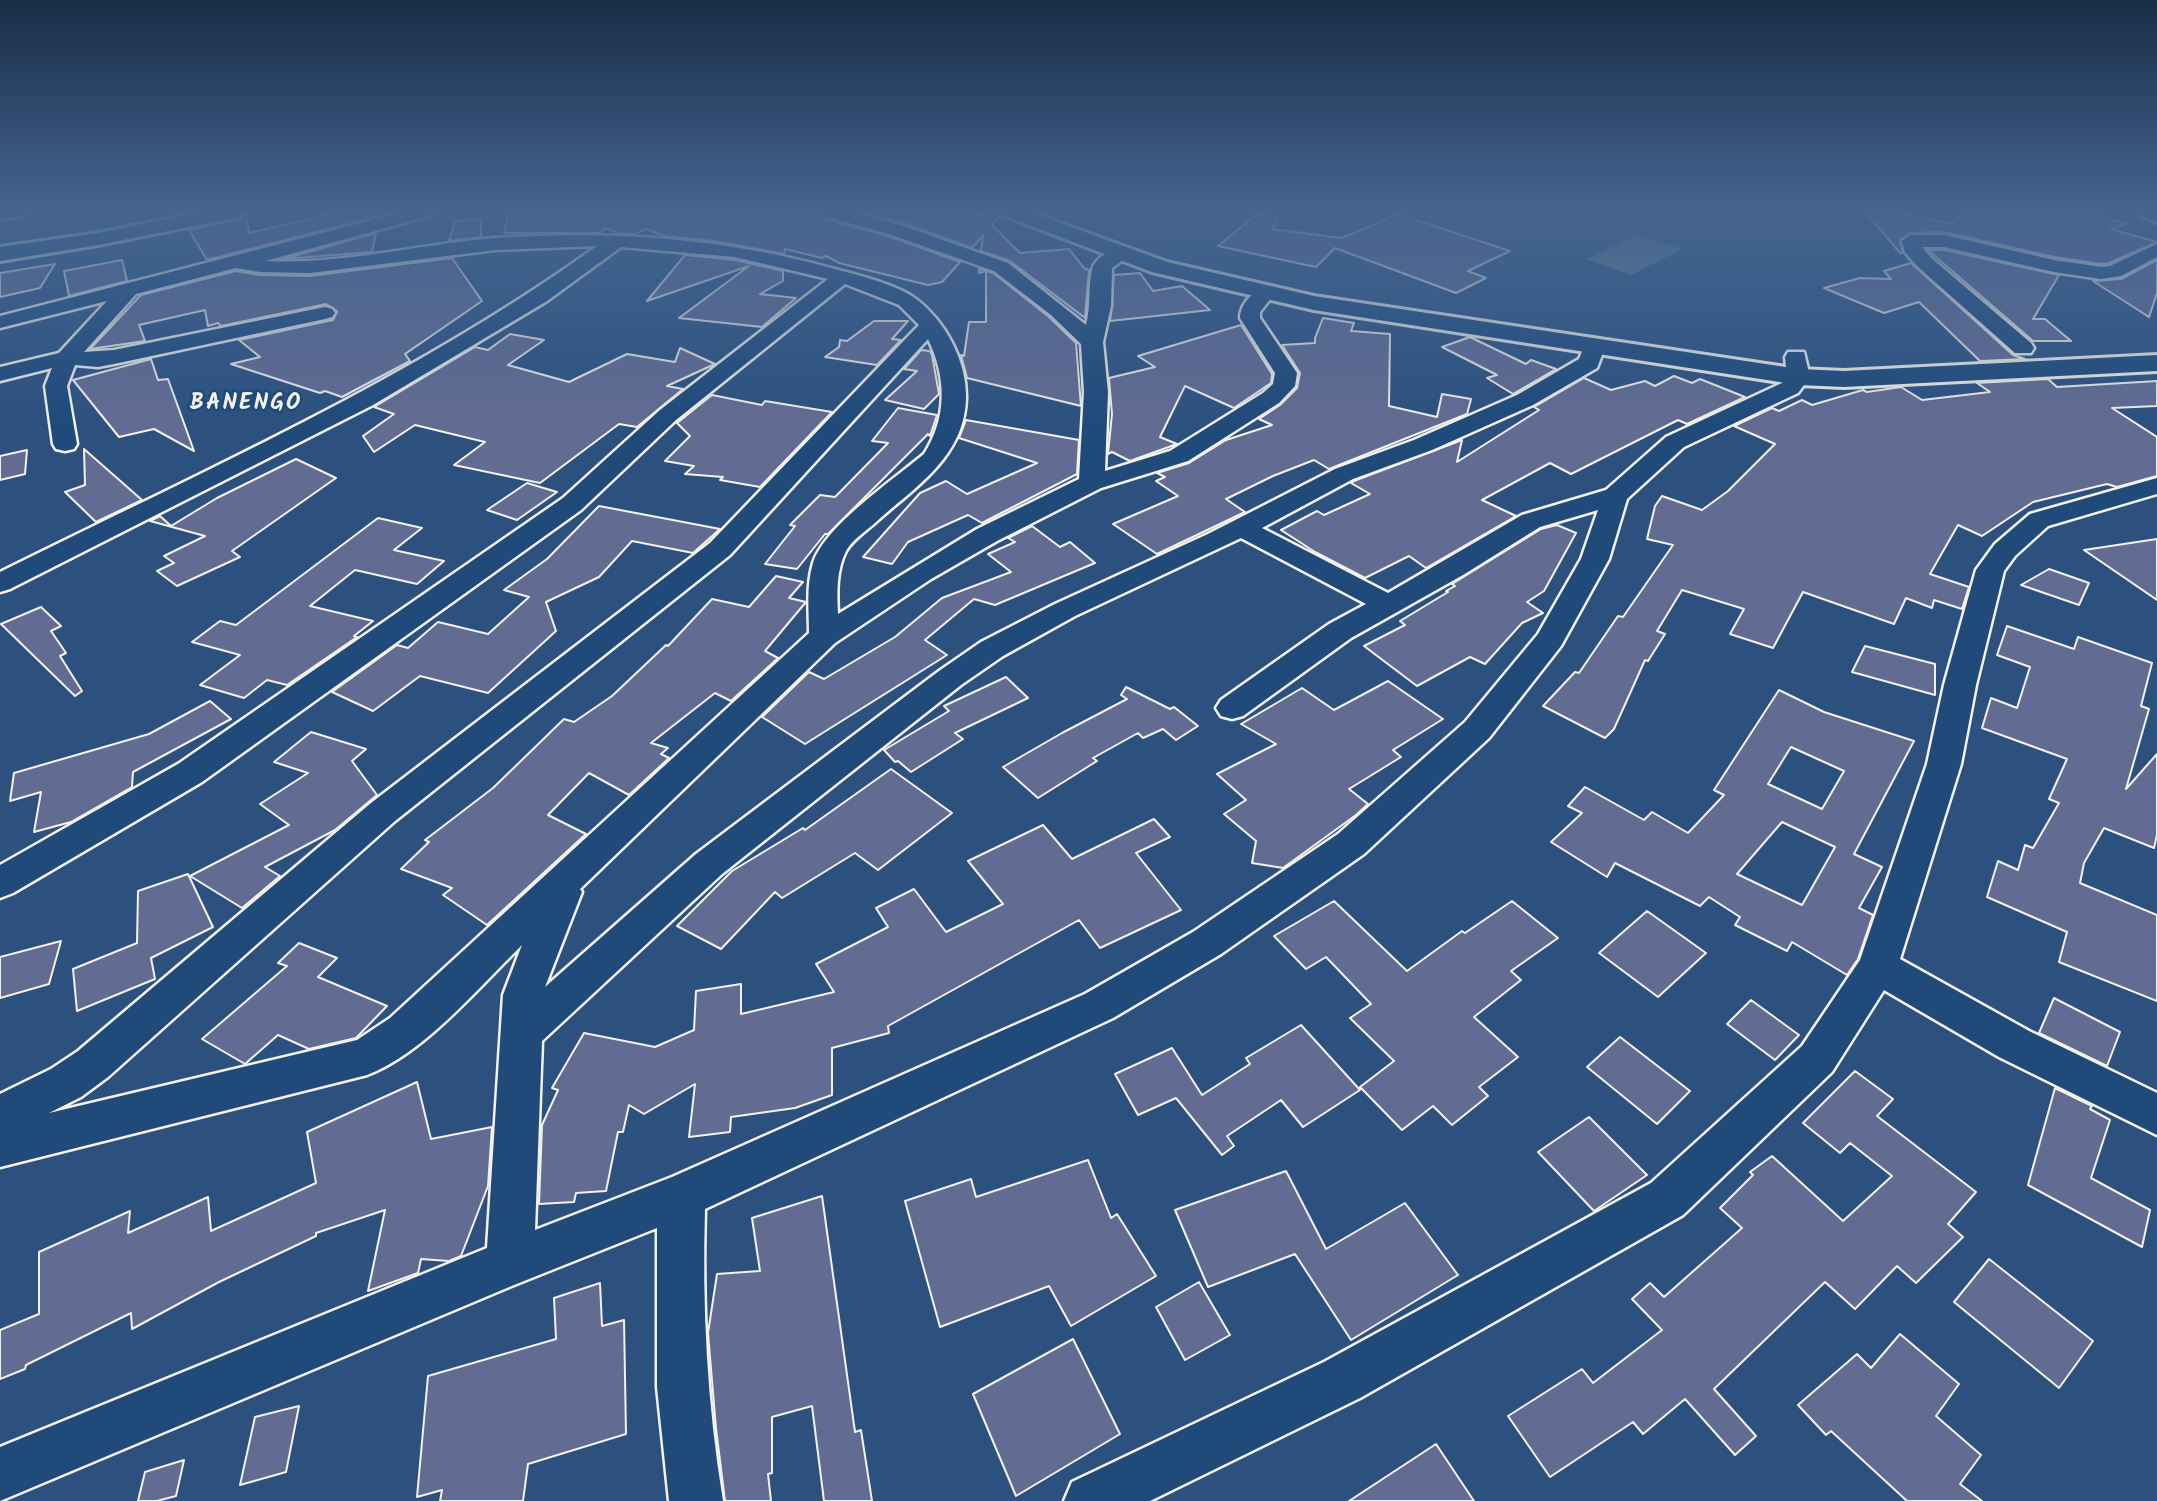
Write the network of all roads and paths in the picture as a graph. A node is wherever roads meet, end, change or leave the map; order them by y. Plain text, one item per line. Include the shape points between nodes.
1 (149, 282) edge
2 (561, 282) edge
3 (836, 282) edge
4 (852, 282) edge
5 (1020, 282) edge
6 (1102, 282) edge
7 (1221, 282) edge
8 (1291, 282) edge
9 (1947, 282) edge
10 (132, 286) junction
11 (1265, 293) junction
12 (325, 313) dead end
13 (0, 322) edge
14 (930, 325) junction
15 (1092, 342) junction
16 (2157, 343) edge
17 (1594, 347) junction
18 (2023, 348) junction
19 (67, 358) junction
20 (2157, 363) edge
21 (1798, 367) junction
22 (0, 374) edge
23 (65, 444) dead end
24 (1091, 483) junction
25 (2157, 486) edge
26 (1615, 496) junction
27 (1242, 528) junction
28 (0, 583) edge
29 (1386, 603) junction
30 (824, 636) junction
31 (1232, 709) dead end
32 (568, 880) junction
33 (0, 883) edge
34 (1878, 966) junction
35 (522, 1033) junction
36 (2157, 1115) edge
37 (0, 1116) edge
38 (0, 1146) edge
39 (682, 1196) junction
40 (510, 1263) junction
41 (0, 1474) edge
42 (696, 1501) edge
43 (1091, 1501) edge

1 - 10 street
2 - 28 street via 365,400
3 - 33 street via 668,415 572,504 190,774
4 - 14 street via 906,301
5 - 15 street
6 - 15 street
7 - 11 main road
8 - 21 main road
9 - 18 street
10 - 13 street
10 - 19 street
11 - 17 main road
11 - 24 street via 1250,310 1250,318 1286,373 1283,386 1179,456
12 - 19 street via 98,360
14 - 30 street via 951,359 956,402 944,442 933,459 830,551 823,566
14 - 37 street via 720,549 383,812 93,1064
15 - 24 street via 1096,392
16 - 18 main road
17 - 21 main road
17 - 27 street via 1589,363 1525,400 1344,474
18 - 21 main road via 1852,358
19 - 22 street
19 - 23 street via 56,386
20 - 21 main road via 1844,379
21 - 26 street via 1790,388 1675,442
24 - 30 street via 972,543
25 - 34 street via 2039,520 1990,570 1944,764
26 - 29 street via 1531,521
26 - 39 street via 1595,559 1550,639 1476,730 1351,844 1207,943 1099,1006
27 - 29 street
27 - 35 street via 1065,610 992,649 950,678 709,864
29 - 31 street
30 - 32 street
32 - 35 street via 528,976
32 - 38 street via 405,1031 367,1056
34 - 36 street via 2014,1044
34 - 43 street via 1817,1059 1667,1199 1342,1380
35 - 40 street
39 - 40 street
39 - 42 street via 681,1373 686,1446
40 - 41 street

